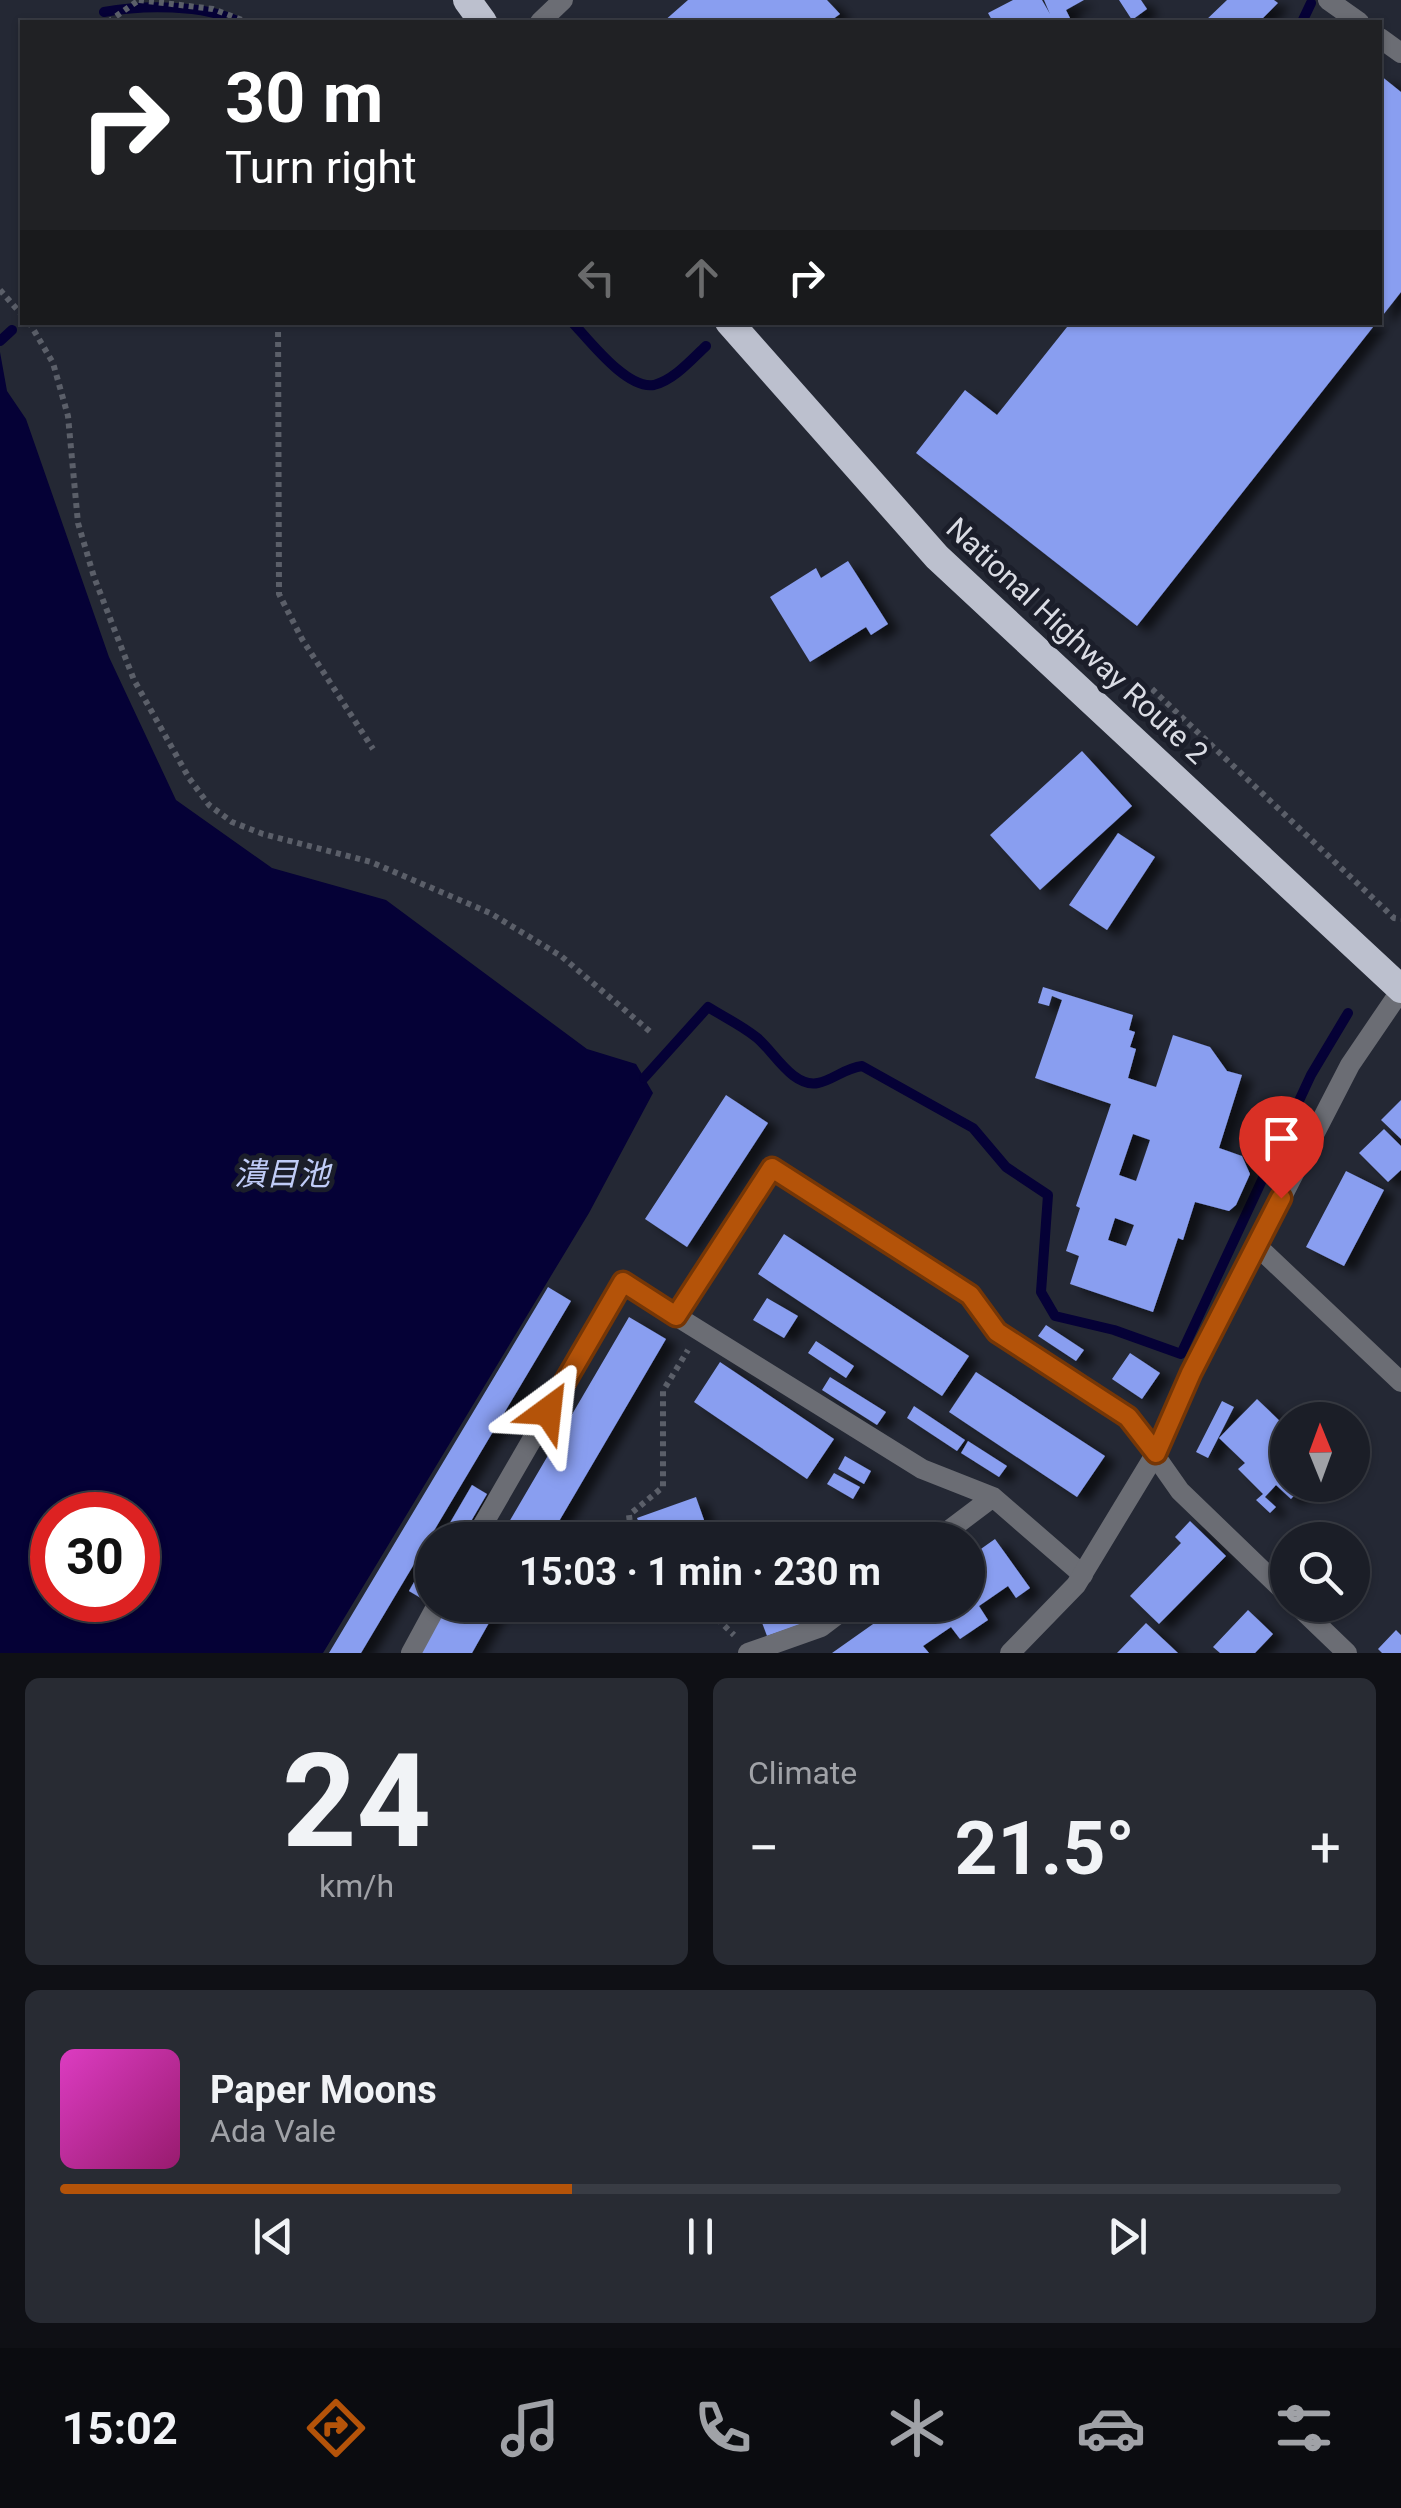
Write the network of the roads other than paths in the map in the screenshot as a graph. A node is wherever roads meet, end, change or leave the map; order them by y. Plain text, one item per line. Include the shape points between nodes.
1 (563, 0) edge
2 (1328, 0) edge
3 (542, 20) edge
4 (1356, 20) edge
5 (731, 325) edge
6 (1401, 990) edge
7 (1256, 1246) junction
8 (676, 1316) junction
9 (1401, 1382) edge
10 (1156, 1453) junction
11 (993, 1497) junction
12 (484, 1522) edge
13 (960, 1522) edge
14 (1083, 1575) junction
15 (1270, 1578) edge
16 (428, 1622) edge
17 (828, 1622) edge
18 (1315, 1622) edge
19 (749, 1652) edge
20 (411, 1653) edge
21 (1010, 1653) edge
22 (1347, 1653) edge

1 - 3 street
2 - 4 street
5 - 6 highway, National Highway Route 2 via 937,558
6 - 7 street via 1350,1065
7 - 9 street
7 - 10 street
8 - 10 street via 772,1168 970,1295 997,1332 1128,1417
8 - 11 street via 922,1469
8 - 12 street via 623,1282
10 - 14 street
10 - 15 street via 1180,1491
11 - 13 street
11 - 14 street
14 - 21 street
16 - 20 street
17 - 19 street
18 - 22 street

